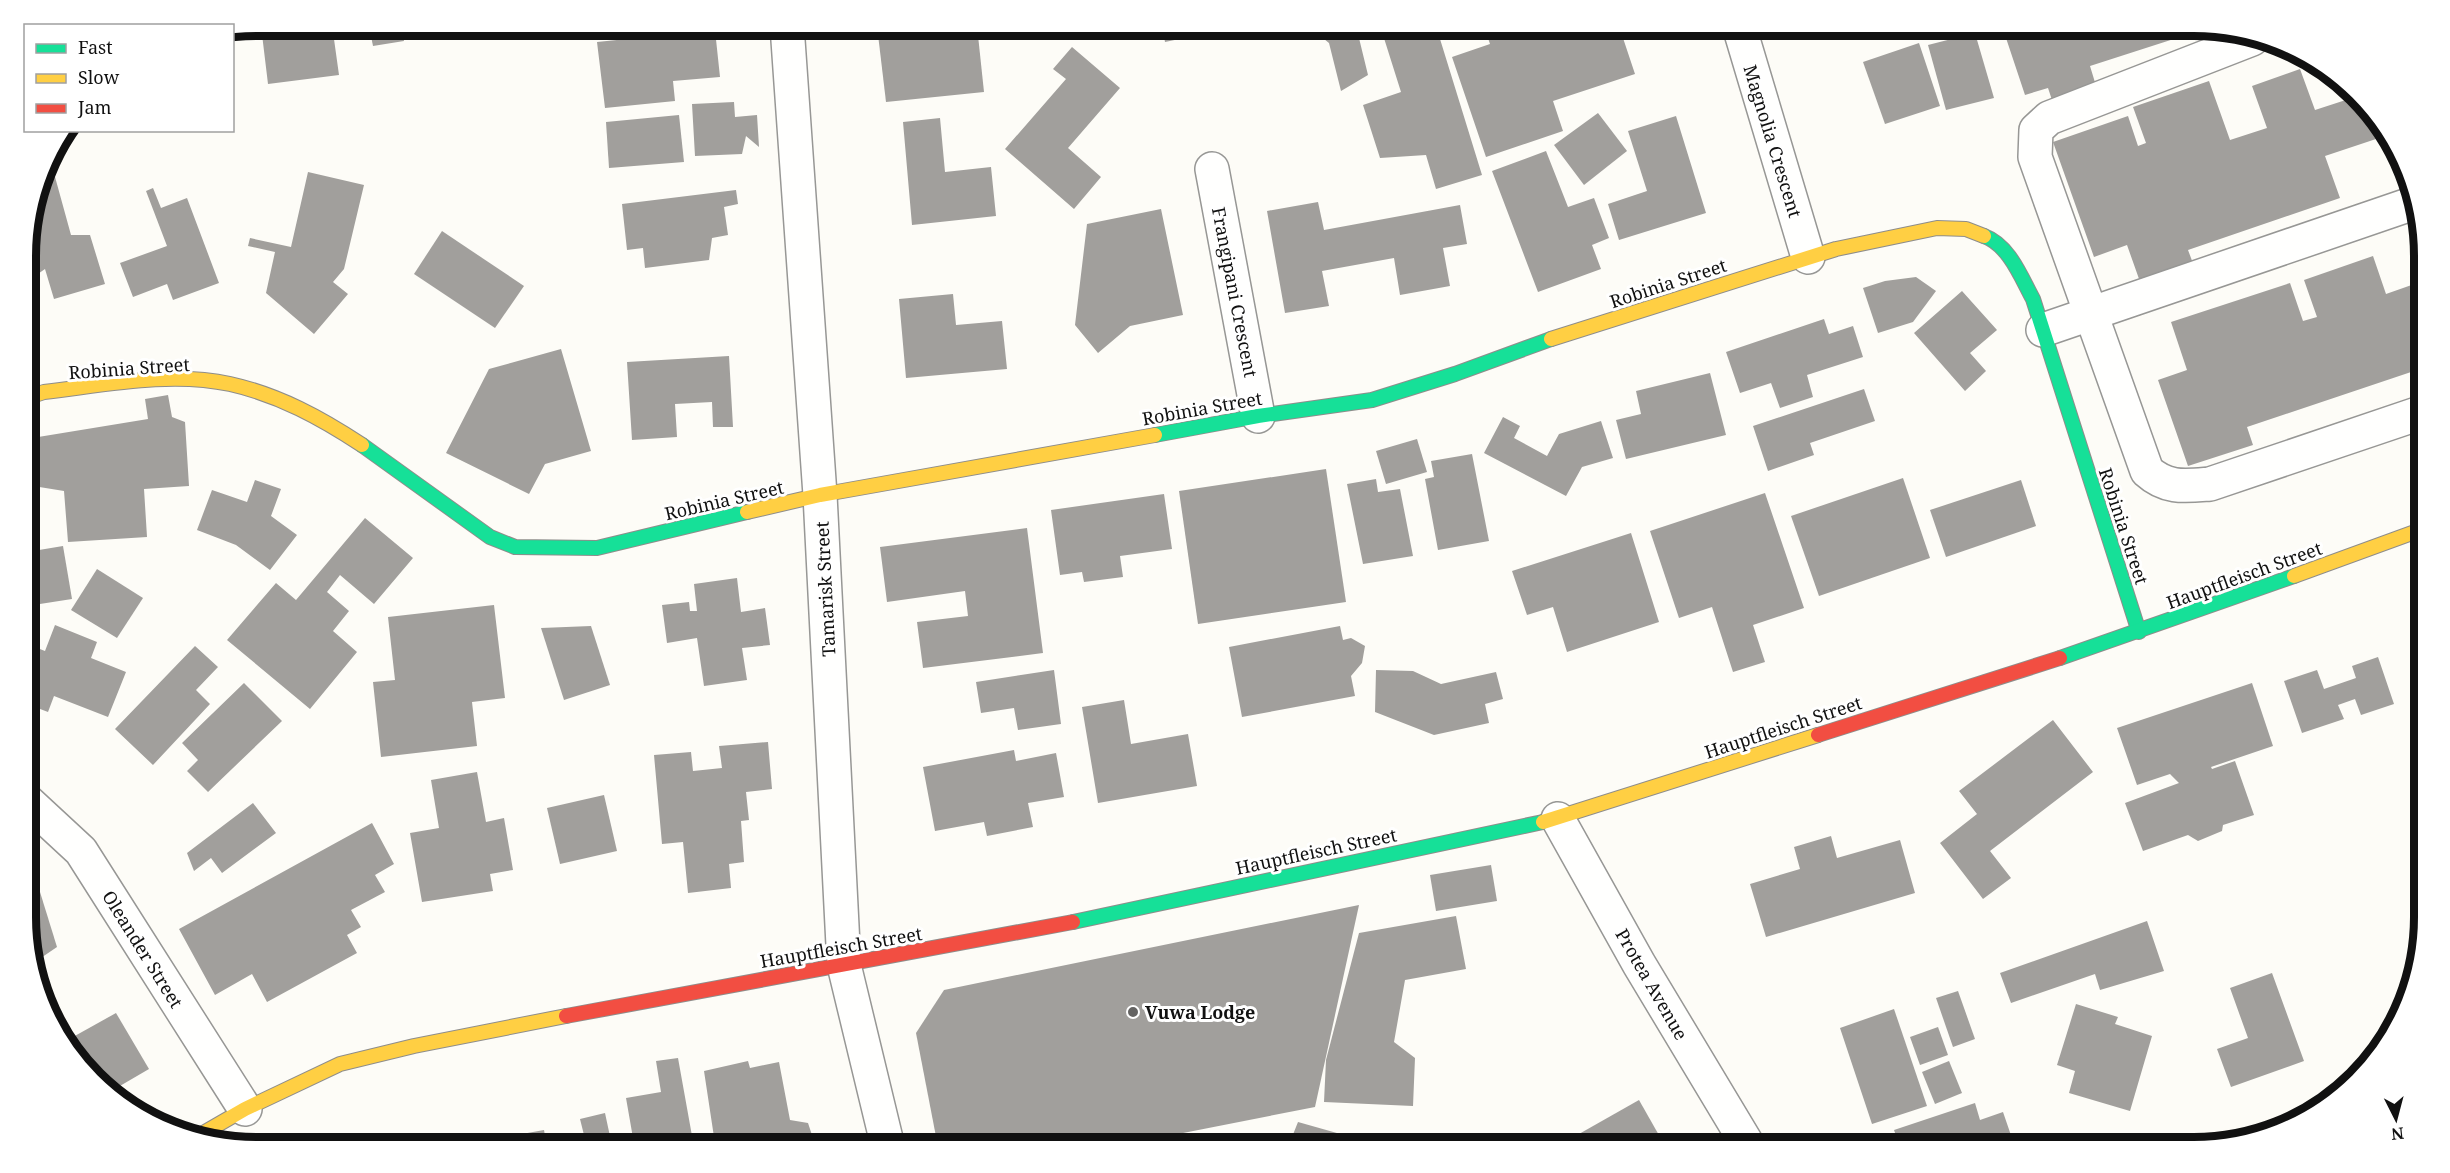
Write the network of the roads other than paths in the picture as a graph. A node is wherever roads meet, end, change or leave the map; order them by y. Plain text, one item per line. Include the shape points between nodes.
1 (788, 36) edge
2 (1742, 36) edge
3 (2244, 42) edge
4 (1212, 169) dead end
5 (2408, 204) edge
6 (1808, 257) junction
7 (2091, 315) junction
8 (2043, 330) junction
9 (36, 395) edge
10 (2414, 415) edge
11 (1258, 416) junction
12 (820, 495) junction
13 (2414, 532) edge
14 (2139, 632) junction
15 (36, 809) edge
16 (1558, 819) junction
17 (844, 965) junction
18 (244, 1109) junction
19 (206, 1131) edge
20 (886, 1137) edge
21 (1743, 1137) edge

1 - 12 street, Tamarisk Street
2 - 6 street, Magnolia Crescent
3 - 7 street via 2049,118 2036,130 2035,157
4 - 11 street, Frangipani Crescent
5 - 7 street
6 - 8 street, Robinia Street via 1937,228 1966,229 1992,239 2013,262 2033,299
6 - 11 street, Robinia Street via 1372,400
7 - 8 street
7 - 10 street via 2147,471 2158,481 2177,486 2210,484
8 - 14 street, Robinia Street
9 - 12 street, Robinia Street via 176,379 229,384 267,395 319,417 490,537 515,547 597,548
11 - 12 street, Robinia Street
12 - 17 street, Tamarisk Street
13 - 14 street, Hauptfleisch Street
14 - 16 street, Hauptfleisch Street
15 - 18 street, Oleander Street via 81,851
16 - 17 street, Hauptfleisch Street via 1106,916
16 - 21 street, Protea Avenue
17 - 18 street, Hauptfleisch Street via 371,1056 340,1064
17 - 20 street, Tamarisk Street
18 - 19 street, Hauptfleisch Street

